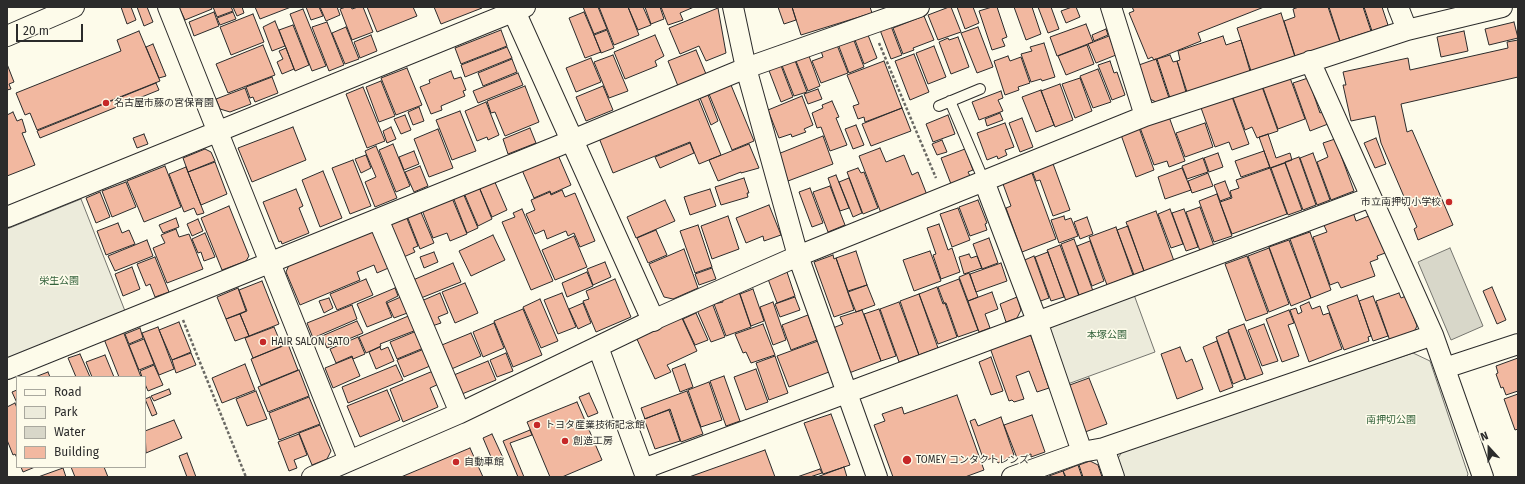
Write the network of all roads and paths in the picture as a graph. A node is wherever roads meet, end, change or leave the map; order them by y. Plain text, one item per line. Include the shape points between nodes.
1 (74, 7) edge
2 (168, 7) edge
3 (733, 7) edge
4 (919, 7) edge
5 (1111, 7) edge
6 (1398, 7) edge
7 (1502, 7) edge
8 (517, 8) edge
9 (871, 24) junction
10 (1407, 30) junction
11 (7, 36) edge
12 (1310, 61) junction
13 (746, 68) junction
14 (980, 89) dead end
15 (950, 101) junction
16 (939, 106) dead end
17 (1145, 116) junction
18 (217, 132) junction
19 (572, 140) junction
20 (984, 180) junction
21 (1371, 196) junction
22 (944, 197) junction
23 (7, 216) edge
24 (378, 219) junction
25 (798, 256) junction
26 (270, 263) junction
27 (175, 301) junction
28 (653, 320) junction
29 (1037, 321) junction
30 (1433, 335) junction
31 (1518, 344) edge
32 (598, 347) junction
33 (1445, 368) junction
34 (7, 369) edge
35 (847, 393) junction
36 (460, 414) junction
37 (1104, 448) junction
38 (1082, 452) junction
39 (349, 461) junction
40 (645, 473) edge
41 (246, 477) edge
42 (312, 477) edge
43 (877, 477) edge
44 (1012, 477) edge
45 (1114, 477) edge
46 (1483, 477) edge

1 - 11 street
2 - 18 street
3 - 13 street
4 - 9 street
5 - 17 street
6 - 10 street
7 - 10 street
8 - 18 street
8 - 19 street
9 - 13 street
9 - 22 path
10 - 12 street
12 - 17 street
12 - 21 street
13 - 19 street
13 - 25 street
14 - 15 lane
15 - 16 lane
15 - 20 lane
17 - 20 street
18 - 23 street
18 - 26 street
19 - 24 street
19 - 28 street
20 - 22 street
20 - 29 street
21 - 29 street
21 - 30 street
22 - 25 street
24 - 26 street
24 - 36 street
25 - 28 street
25 - 35 street
26 - 27 street
26 - 39 street
27 - 34 street
27 - 41 path
28 - 32 street
29 - 35 street
29 - 38 street
30 - 33 street
30 - 37 street
31 - 33 street
32 - 36 street
32 - 40 street
33 - 46 street
35 - 40 street
35 - 43 street
36 - 39 street
37 - 38 street
37 - 45 street
38 - 44 street
39 - 42 street

